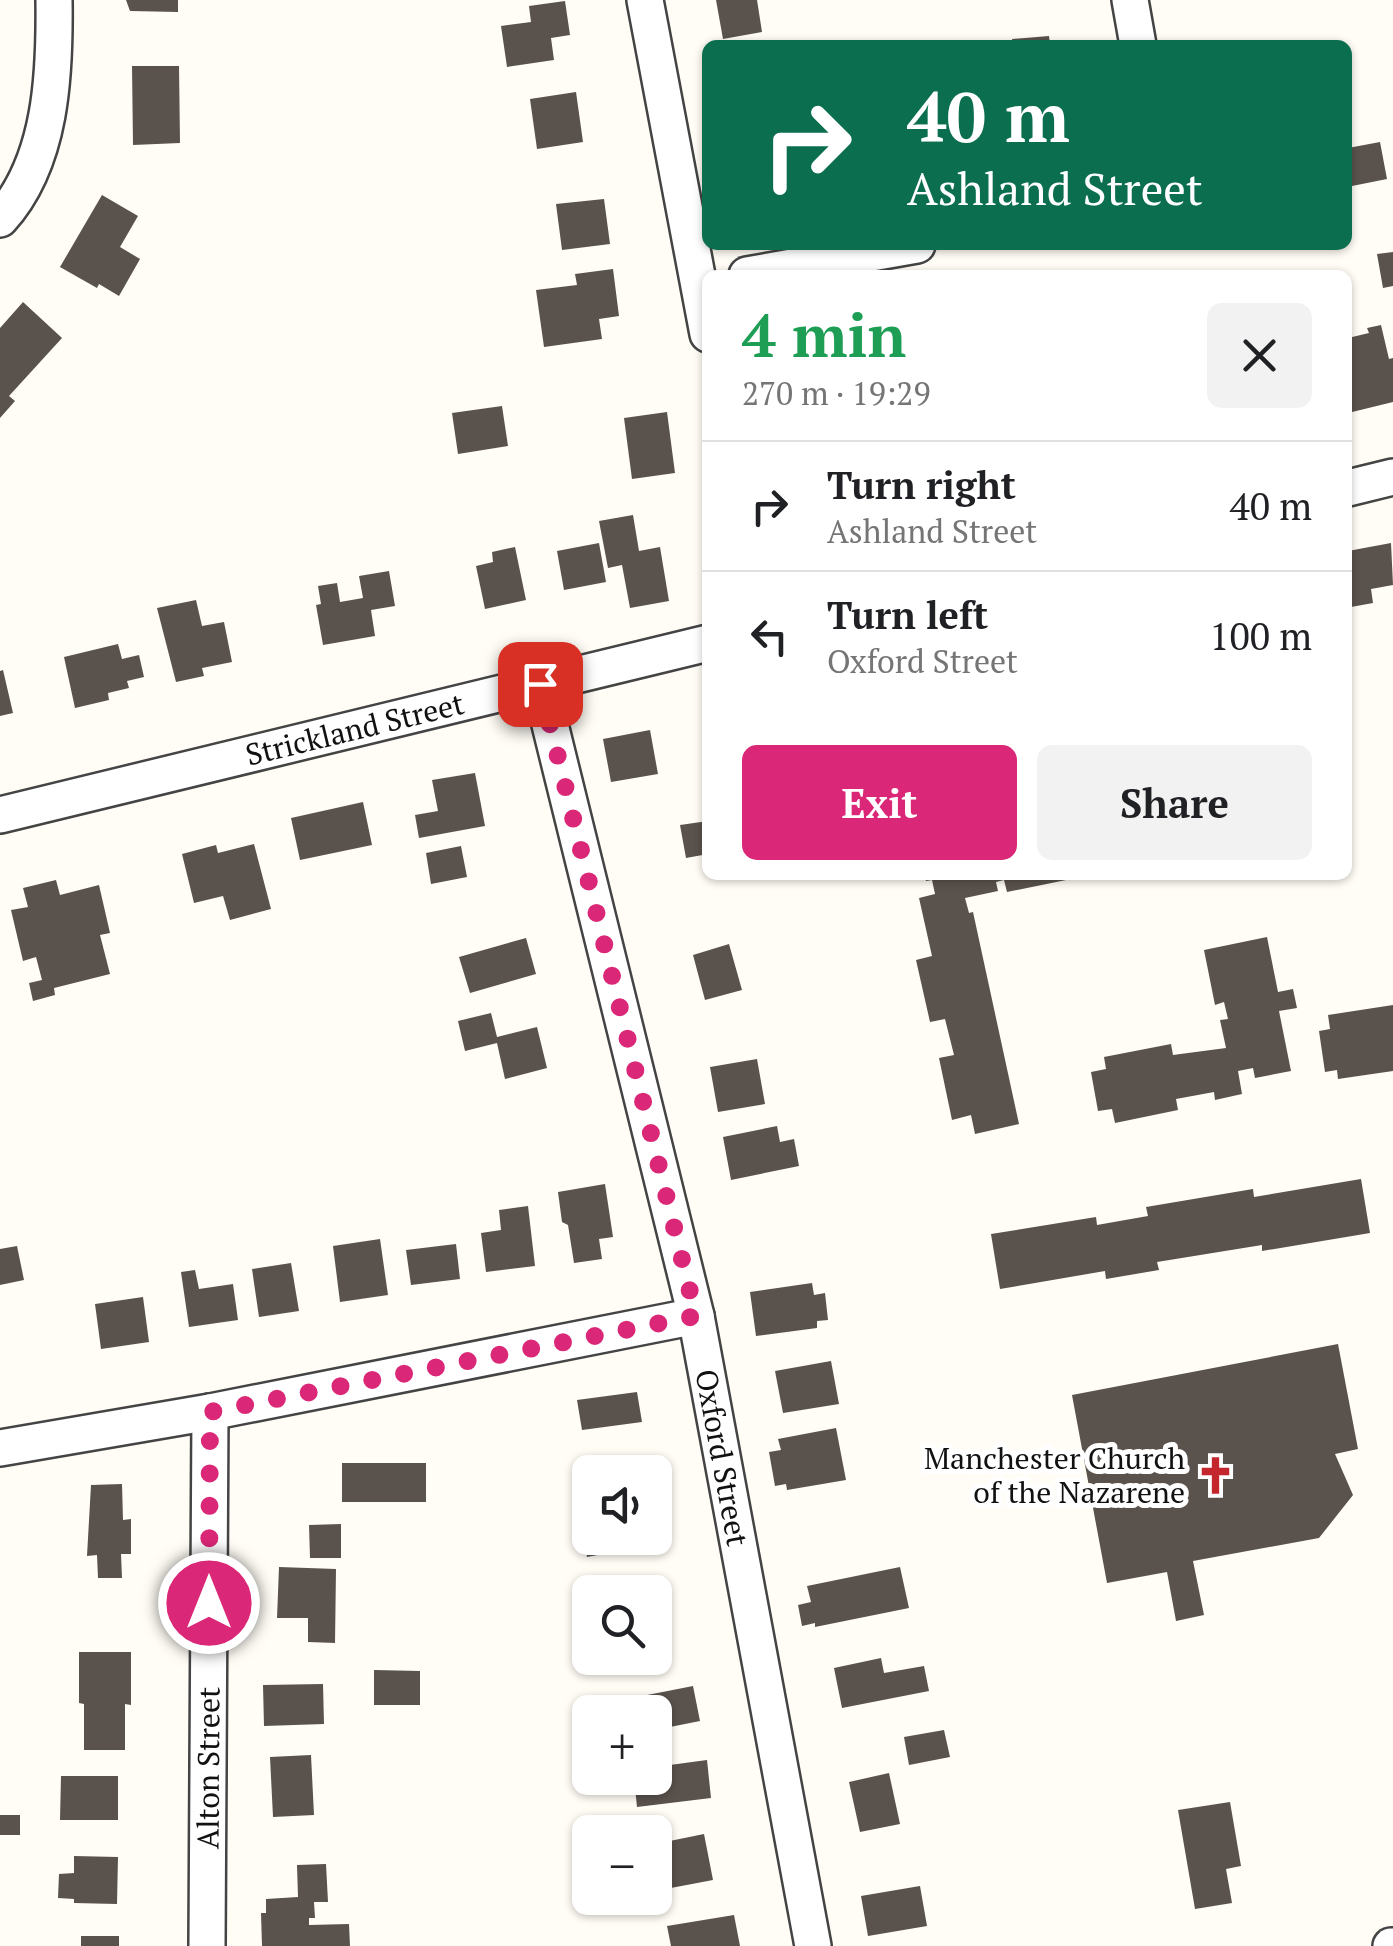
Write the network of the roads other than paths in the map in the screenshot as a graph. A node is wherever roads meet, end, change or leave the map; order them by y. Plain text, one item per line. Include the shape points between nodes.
1 (54, 0) edge
2 (645, 0) edge
3 (1130, 0) edge
4 (1137, 40) edge
5 (0, 219) edge
6 (888, 250) edge
7 (776, 270) edge
8 (702, 283) edge
9 (1393, 478) edge
10 (1352, 487) edge
11 (702, 644) edge
12 (540, 684) junction
13 (0, 815) edge
14 (696, 1316) junction
15 (210, 1412) junction
16 (0, 1448) edge
17 (207, 1946) edge
18 (813, 1946) edge

1 - 5 street via 48,107 35,162
2 - 8 street
3 - 4 street
6 - 7 street
9 - 10 street
11 - 12 street, Strickland Street
12 - 13 street, Strickland Street
12 - 14 street, Oxford Street
14 - 15 street
14 - 18 street, Oxford Street
15 - 16 street
15 - 17 street, Alton Street

